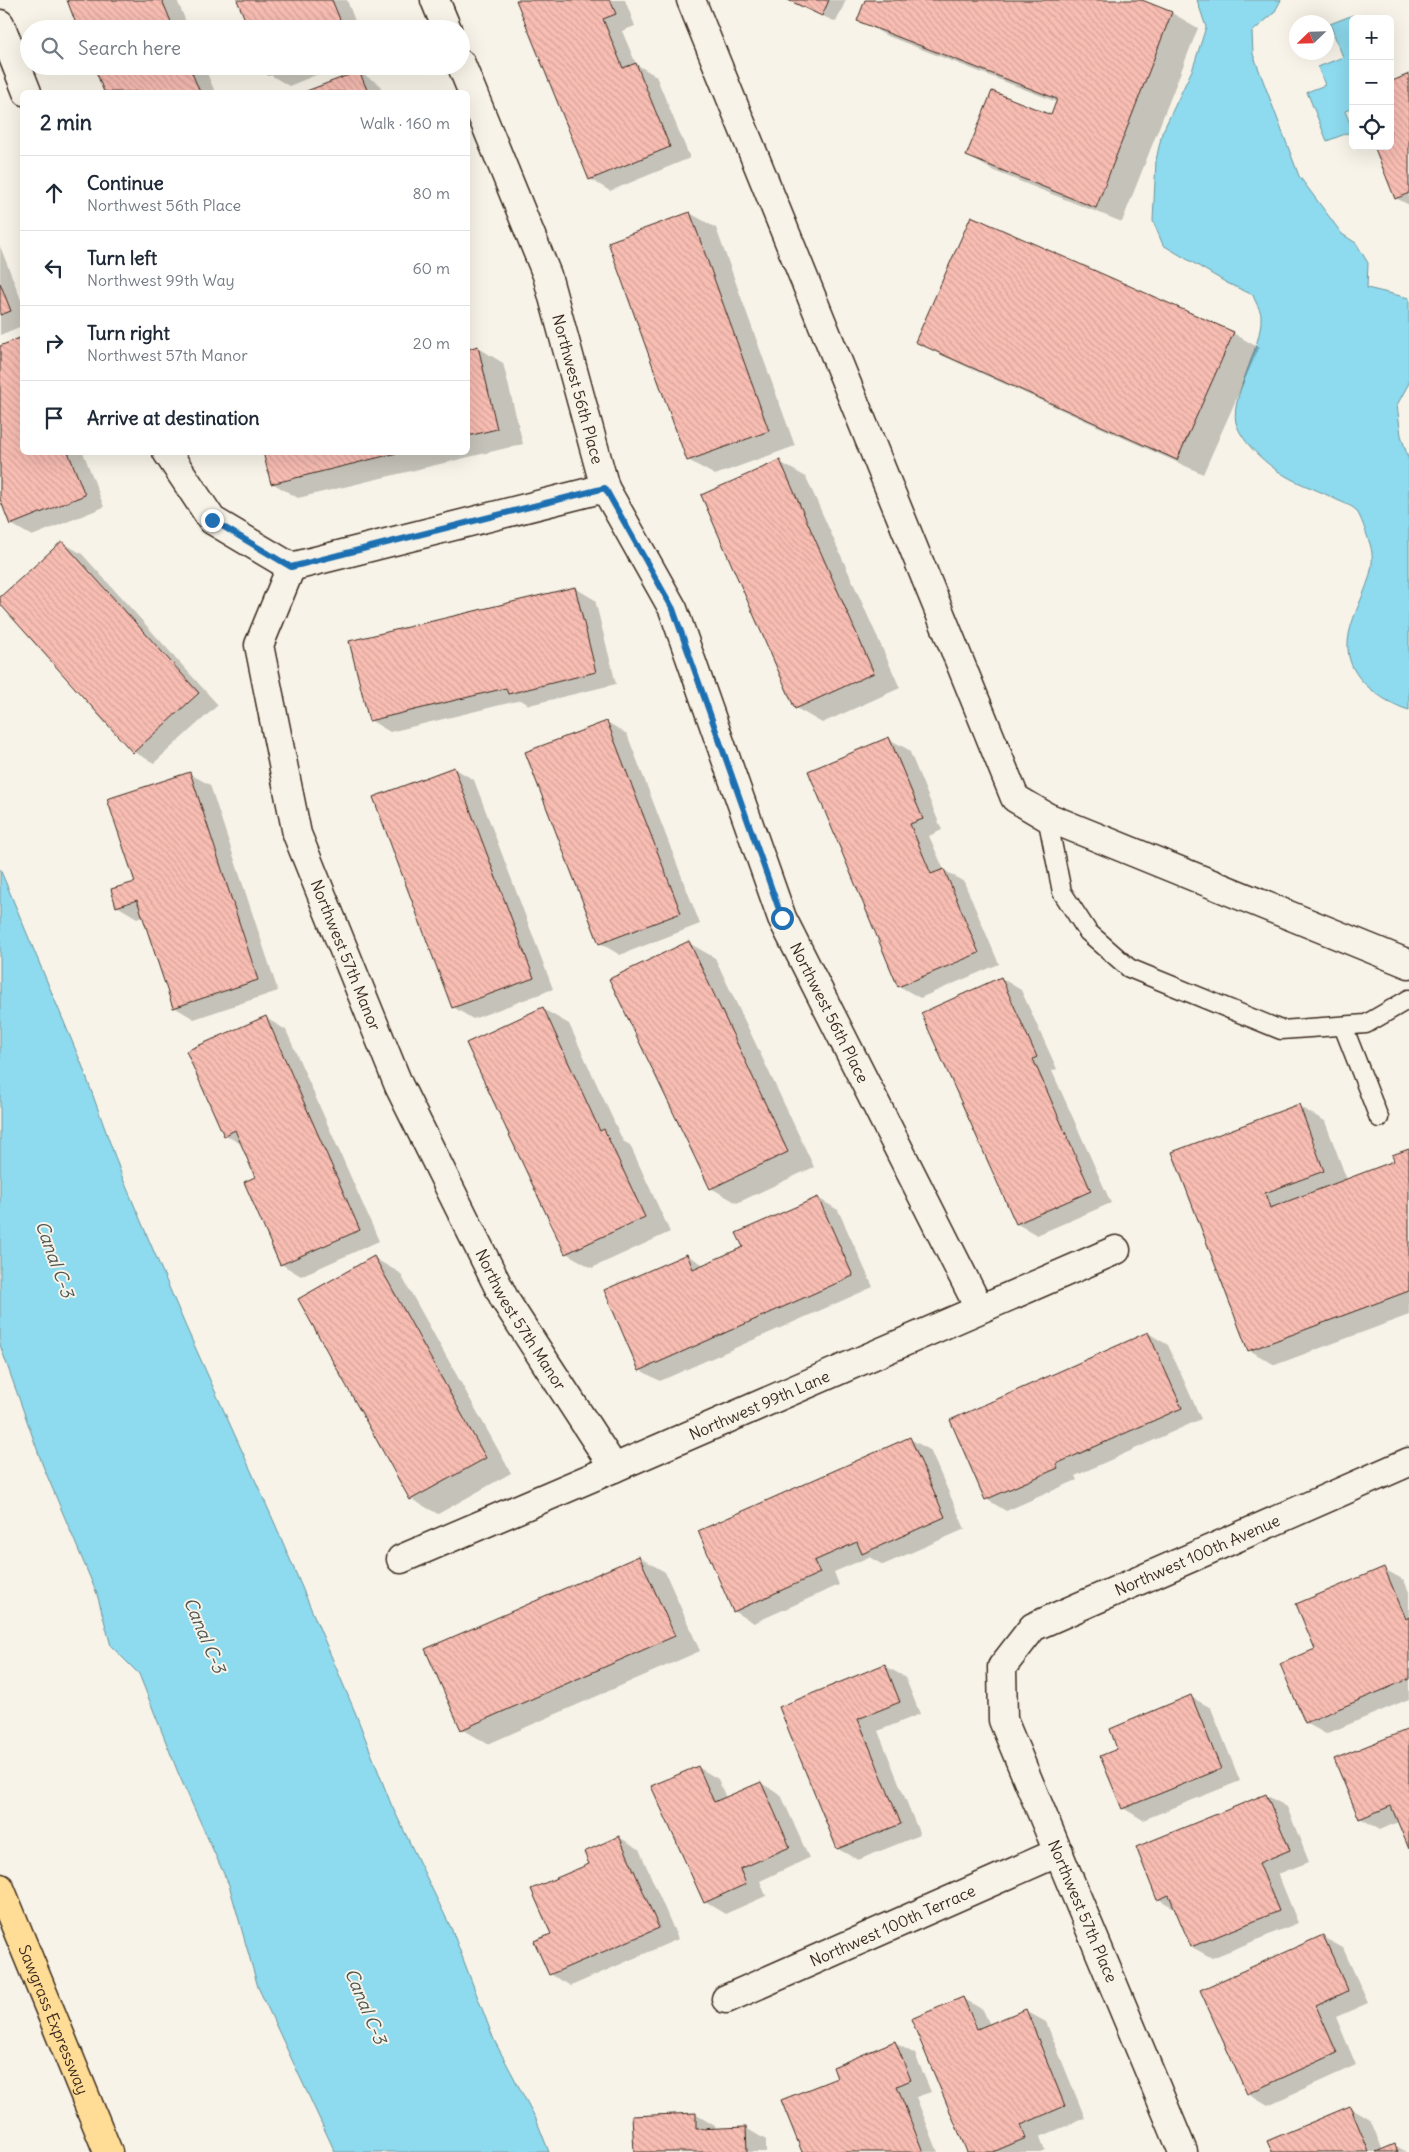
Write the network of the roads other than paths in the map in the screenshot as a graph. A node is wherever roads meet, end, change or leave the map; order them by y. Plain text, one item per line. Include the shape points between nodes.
1 (435, 0) edge
2 (691, 0) edge
3 (443, 20) edge
4 (0, 24) edge
5 (20, 74) edge
6 (20, 75) edge
7 (465, 75) edge
8 (26, 90) edge
9 (169, 455) edge
10 (605, 488) junction
11 (291, 567) junction
12 (1047, 817) junction
13 (1409, 964) edge
14 (1409, 999) edge
15 (1343, 1026) junction
16 (1379, 1118) dead end
17 (1116, 1250) dead end
18 (980, 1308) junction
19 (1409, 1462) edge
20 (614, 1468) junction
21 (401, 1559) dead end
22 (1002, 1667) joint
23 (1059, 1852) junction
24 (0, 1888) edge
25 (726, 1999) dead end
26 (108, 2152) edge
27 (1183, 2152) edge

1 - 3 street
2 - 12 street via 1015,798
4 - 5 street
6 - 8 street
7 - 10 street, Northwest 56th Place via 547,275
9 - 11 street via 212,520
10 - 11 street
10 - 18 street, Northwest 56th Place via 673,609 782,918
11 - 20 street, Northwest 57th Manor via 260,645 297,834 399,1086 501,1291
12 - 13 street
12 - 15 lane via 1062,892 1088,932 1129,968 1281,1030
14 - 15 lane via 1366,1024
15 - 16 lane
17 - 18 street, Northwest 99th Lane
18 - 20 street, Northwest 99th Lane
19 - 22 street, Northwest 100th Avenue via 1033,1626
20 - 21 street, Northwest 99th Lane
22 - 23 street, Northwest 57th Place via 1003,1720
23 - 25 street, Northwest 100th Terrace
23 - 27 street, Northwest 57th Place
24 - 26 highway, Sawgrass Expressway

